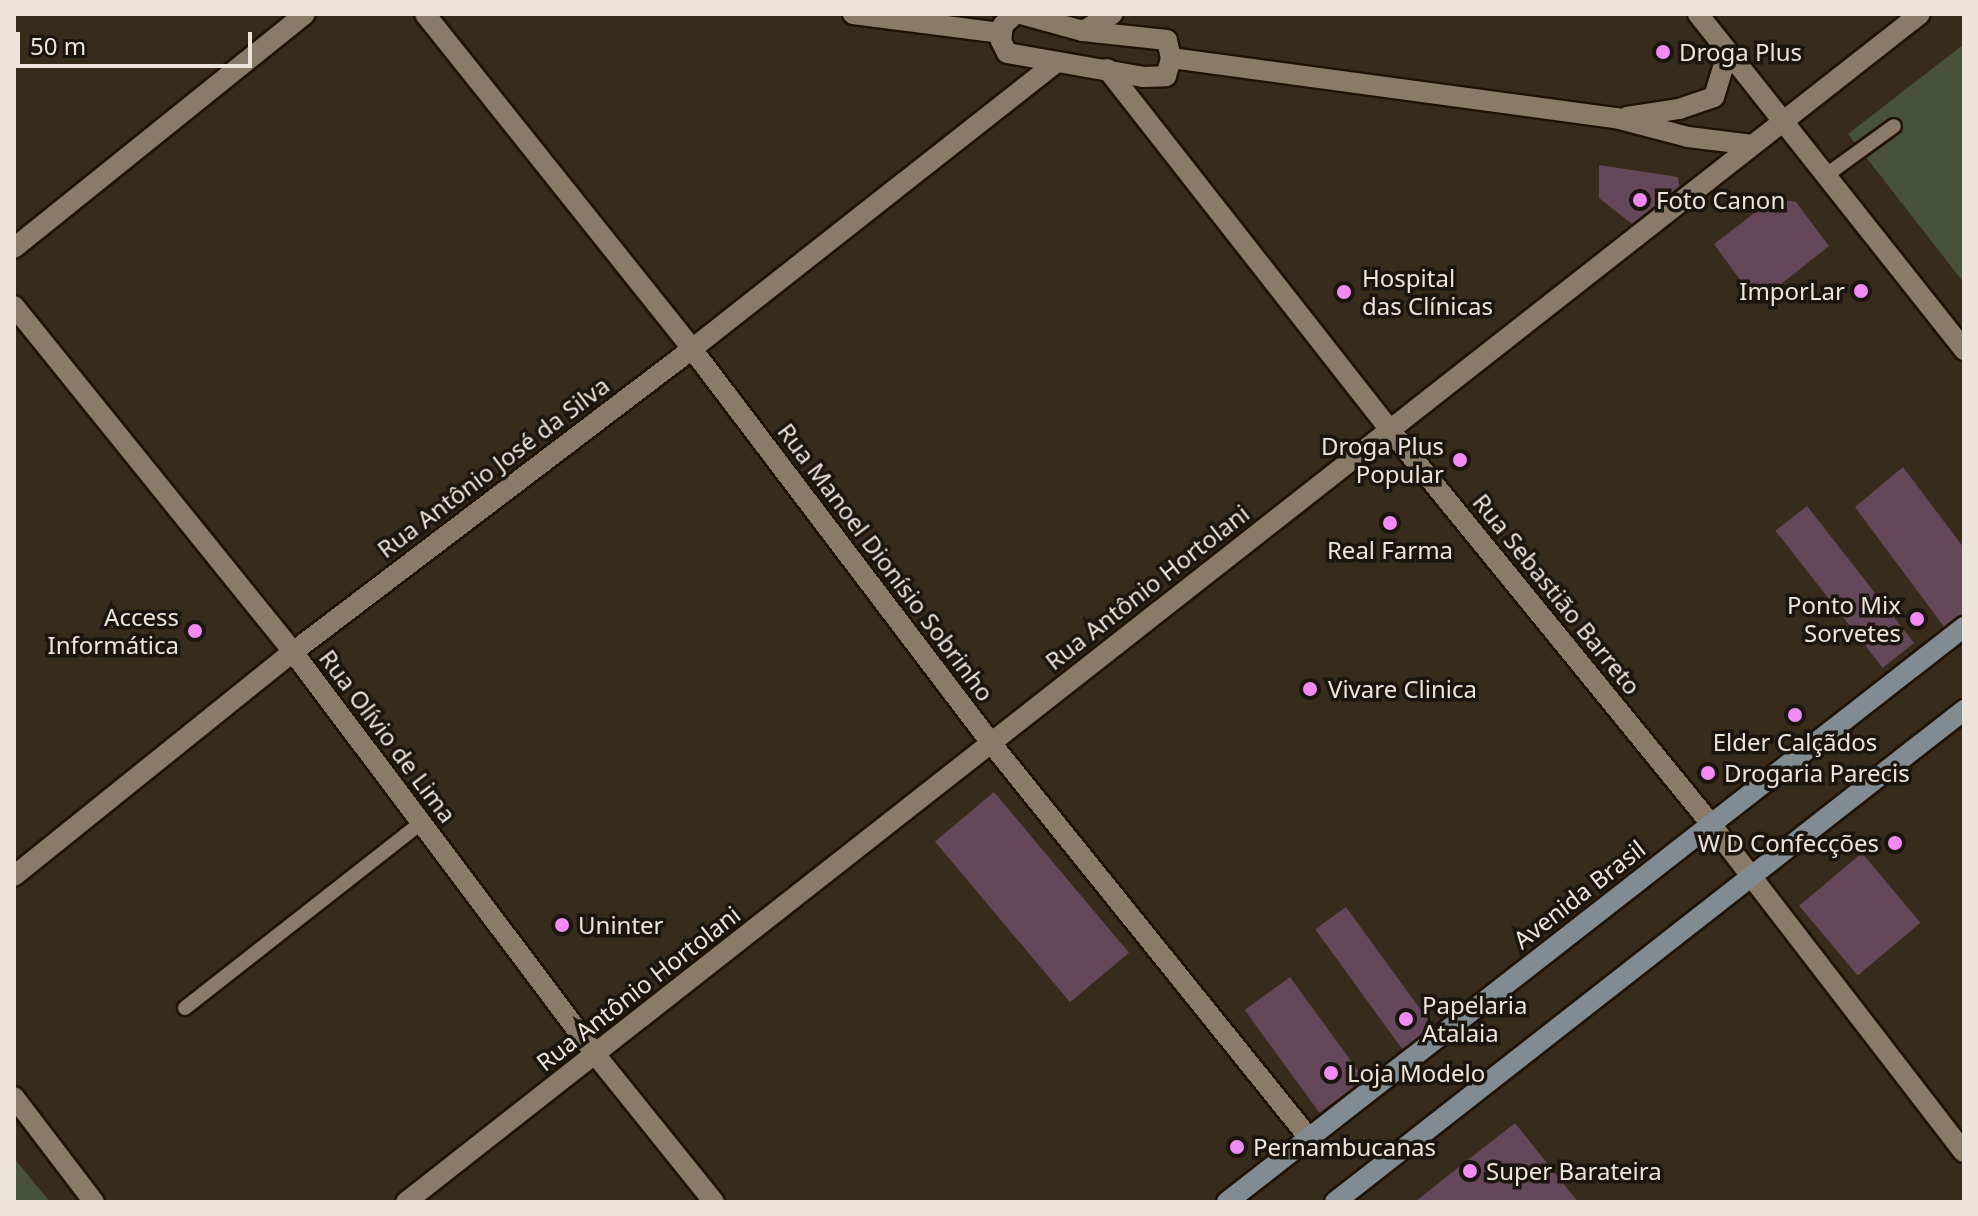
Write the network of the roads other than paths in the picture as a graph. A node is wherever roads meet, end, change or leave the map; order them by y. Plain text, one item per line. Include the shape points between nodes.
1 (305, 14) edge
2 (425, 14) edge
3 (853, 14) edge
4 (1015, 14) edge
5 (1021, 14) edge
6 (1112, 14) edge
7 (1698, 14) edge
8 (1920, 14) edge
9 (1051, 19) edge
10 (1083, 31) junction
11 (1004, 43) junction
12 (1721, 45) junction
13 (1171, 58) junction
14 (1057, 62) junction
15 (1107, 69) junction
16 (1616, 118) junction
17 (1783, 121) junction
18 (1894, 126) dead end
19 (1753, 145) junction
20 (1825, 176) junction
21 (14, 248) edge
22 (14, 306) edge
23 (692, 349) junction
24 (1964, 350) edge
25 (1390, 430) junction
26 (1964, 627) edge
27 (293, 652) junction
28 (1964, 710) edge
29 (991, 743) junction
30 (421, 823) junction
31 (1711, 824) junction
32 (14, 876) edge
33 (1751, 877) junction
34 (185, 1008) dead end
35 (595, 1054) junction
36 (14, 1097) edge
37 (1309, 1138) junction
38 (1964, 1152) edge
39 (1348, 1198) edge
40 (94, 1202) edge
41 (406, 1202) edge
42 (714, 1202) edge
43 (1227, 1202) edge

1 - 21 street
2 - 23 street, Rua Manoel Dionísio Sobrinho
3 - 11 street
4 - 11 street via 1007,18
5 - 9 street
6 - 10 street
7 - 12 street
8 - 17 street, Rua Antônio Hortolani
9 - 10 street
10 - 13 street via 1167,40
11 - 14 street
12 - 16 street via 1723,72 1714,97 1679,109
12 - 17 street
13 - 15 street via 1162,78
13 - 16 street
14 - 15 street
14 - 23 street, Rua Antônio José da Silva
15 - 25 street, Rua Sebastião Barreto
16 - 19 street via 1688,137
17 - 19 street, Rua Antônio Hortolani
17 - 20 street
18 - 20 lane
19 - 25 street, Rua Antônio Hortolani
20 - 24 street
22 - 27 street, Rua Olívio de Lima
23 - 27 street, Rua Antônio José da Silva
23 - 29 street, Rua Manoel Dionísio Sobrinho
25 - 29 street, Rua Antônio Hortolani
25 - 31 street, Rua Sebastião Barreto
26 - 31 main road, Avenida Brasil
27 - 30 street, Rua Olívio de Lima
27 - 32 street, Rua Antônio José da Silva
28 - 33 main road
29 - 35 street, Rua Antônio Hortolani
29 - 37 street, Rua Manoel Dionísio Sobrinho
30 - 34 lane
30 - 35 street, Rua Olívio de Lima
31 - 33 street, Rua Sebastião Barreto
31 - 37 main road, Avenida Brasil
33 - 38 street, Rua Sebastião Barreto
33 - 39 main road
35 - 41 street, Rua Antônio Hortolani
35 - 42 street, Rua Olívio de Lima
36 - 40 street
37 - 43 main road, Avenida Brasil

